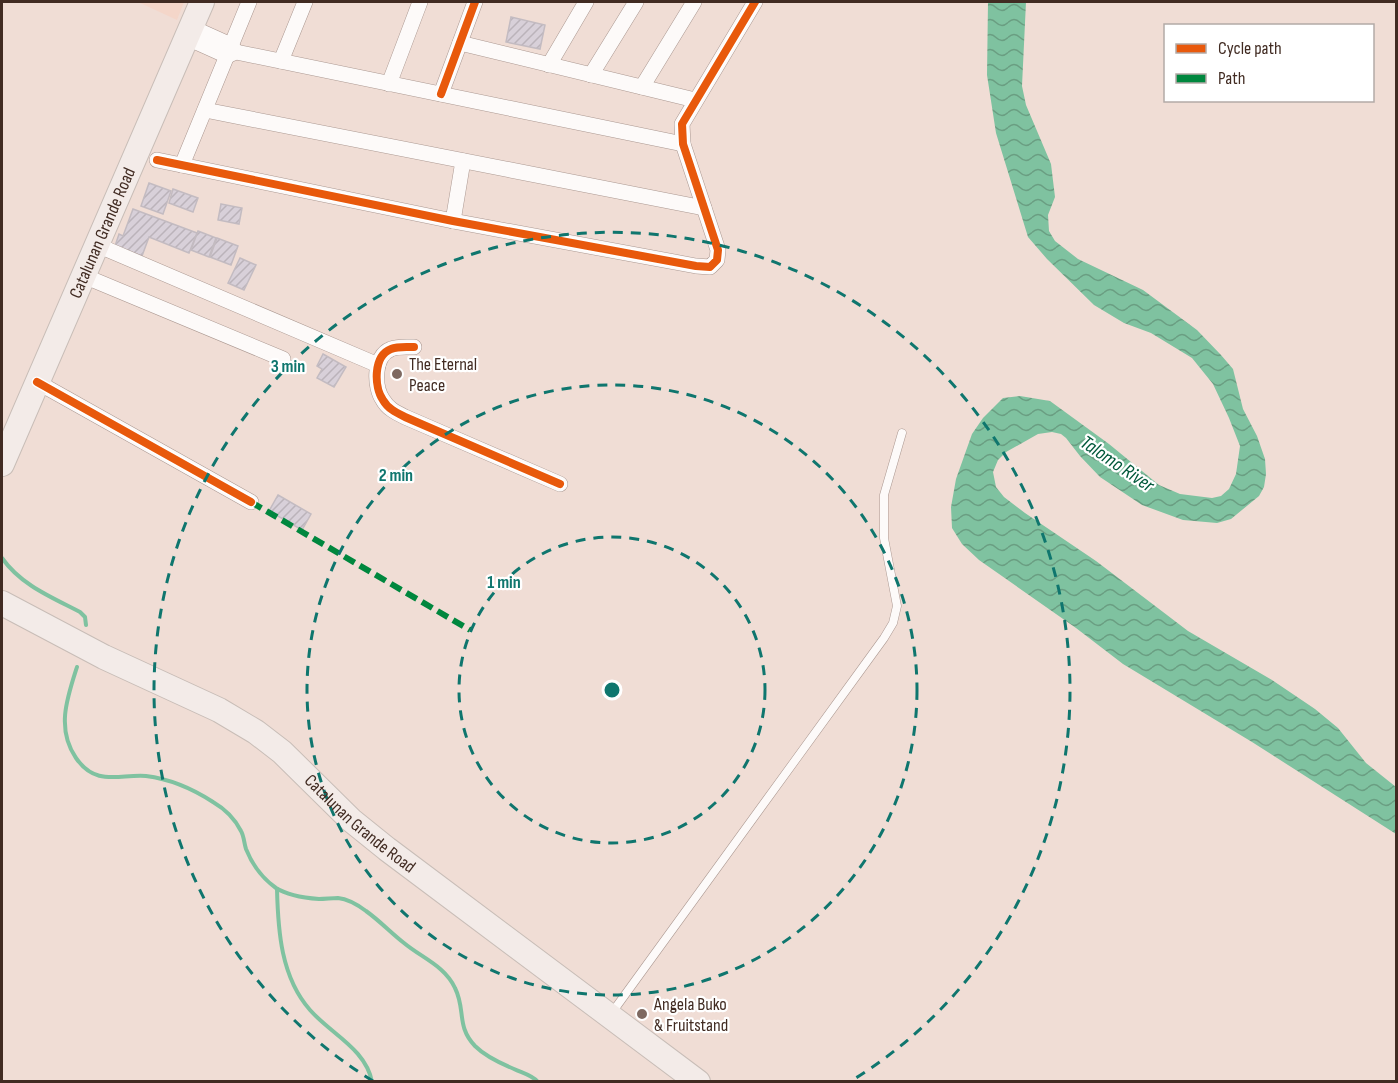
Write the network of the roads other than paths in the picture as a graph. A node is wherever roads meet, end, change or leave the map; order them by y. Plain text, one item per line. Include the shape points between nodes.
1 (202, 2) edge
2 (249, 2) edge
3 (305, 2) edge
4 (420, 2) edge
5 (475, 2) edge
6 (586, 2) edge
7 (636, 2) edge
8 (694, 2) edge
9 (755, 2) edge
10 (189, 32) junction
11 (460, 43) junction
12 (231, 51) junction
13 (281, 61) junction
14 (549, 65) junction
15 (591, 75) junction
16 (389, 84) junction
17 (642, 87) junction
18 (441, 94) junction
19 (695, 100) junction
20 (205, 110) junction
21 (682, 144) junction
22 (157, 160) dead end
23 (463, 161) junction
24 (182, 165) junction
25 (704, 208) junction
26 (453, 221) junction
27 (97, 245) junction
28 (84, 276) junction
29 (414, 346) dead end
30 (283, 359) dead end
31 (378, 366) junction
32 (37, 382) junction
33 (902, 433) dead end
34 (2, 464) edge
35 (560, 484) dead end
36 (251, 502) dead end
37 (2, 603) edge
38 (610, 1015) junction
39 (698, 1082) edge

1 - 10 main road, Catalunan Grande Road
2 - 12 street
3 - 13 street
4 - 16 street
5 - 11 street
6 - 14 street
7 - 15 street
8 - 17 street
9 - 19 street
10 - 12 street
10 - 27 main road, Catalunan Grande Road
11 - 14 street
11 - 18 street
12 - 13 street
12 - 20 street
13 - 16 street
14 - 15 street
15 - 17 street
16 - 18 street
17 - 19 street
18 - 21 street
19 - 21 street via 682,124
20 - 23 street
20 - 24 street
21 - 25 street
22 - 24 street
23 - 25 street
23 - 26 street
24 - 26 street
25 - 26 street via 718,256 714,264 704,267
27 - 28 main road, Catalunan Grande Road
27 - 31 street
28 - 30 street
28 - 32 main road, Catalunan Grande Road
29 - 31 street via 390,349
31 - 35 street via 381,399 395,412
32 - 34 main road, Catalunan Grande Road
32 - 36 street
33 - 38 lane via 884,495 884,538 897,606 893,624
37 - 38 main road, Catalunan Grande Road via 104,657 219,710 269,742 387,849
38 - 39 main road, Catalunan Grande Road

